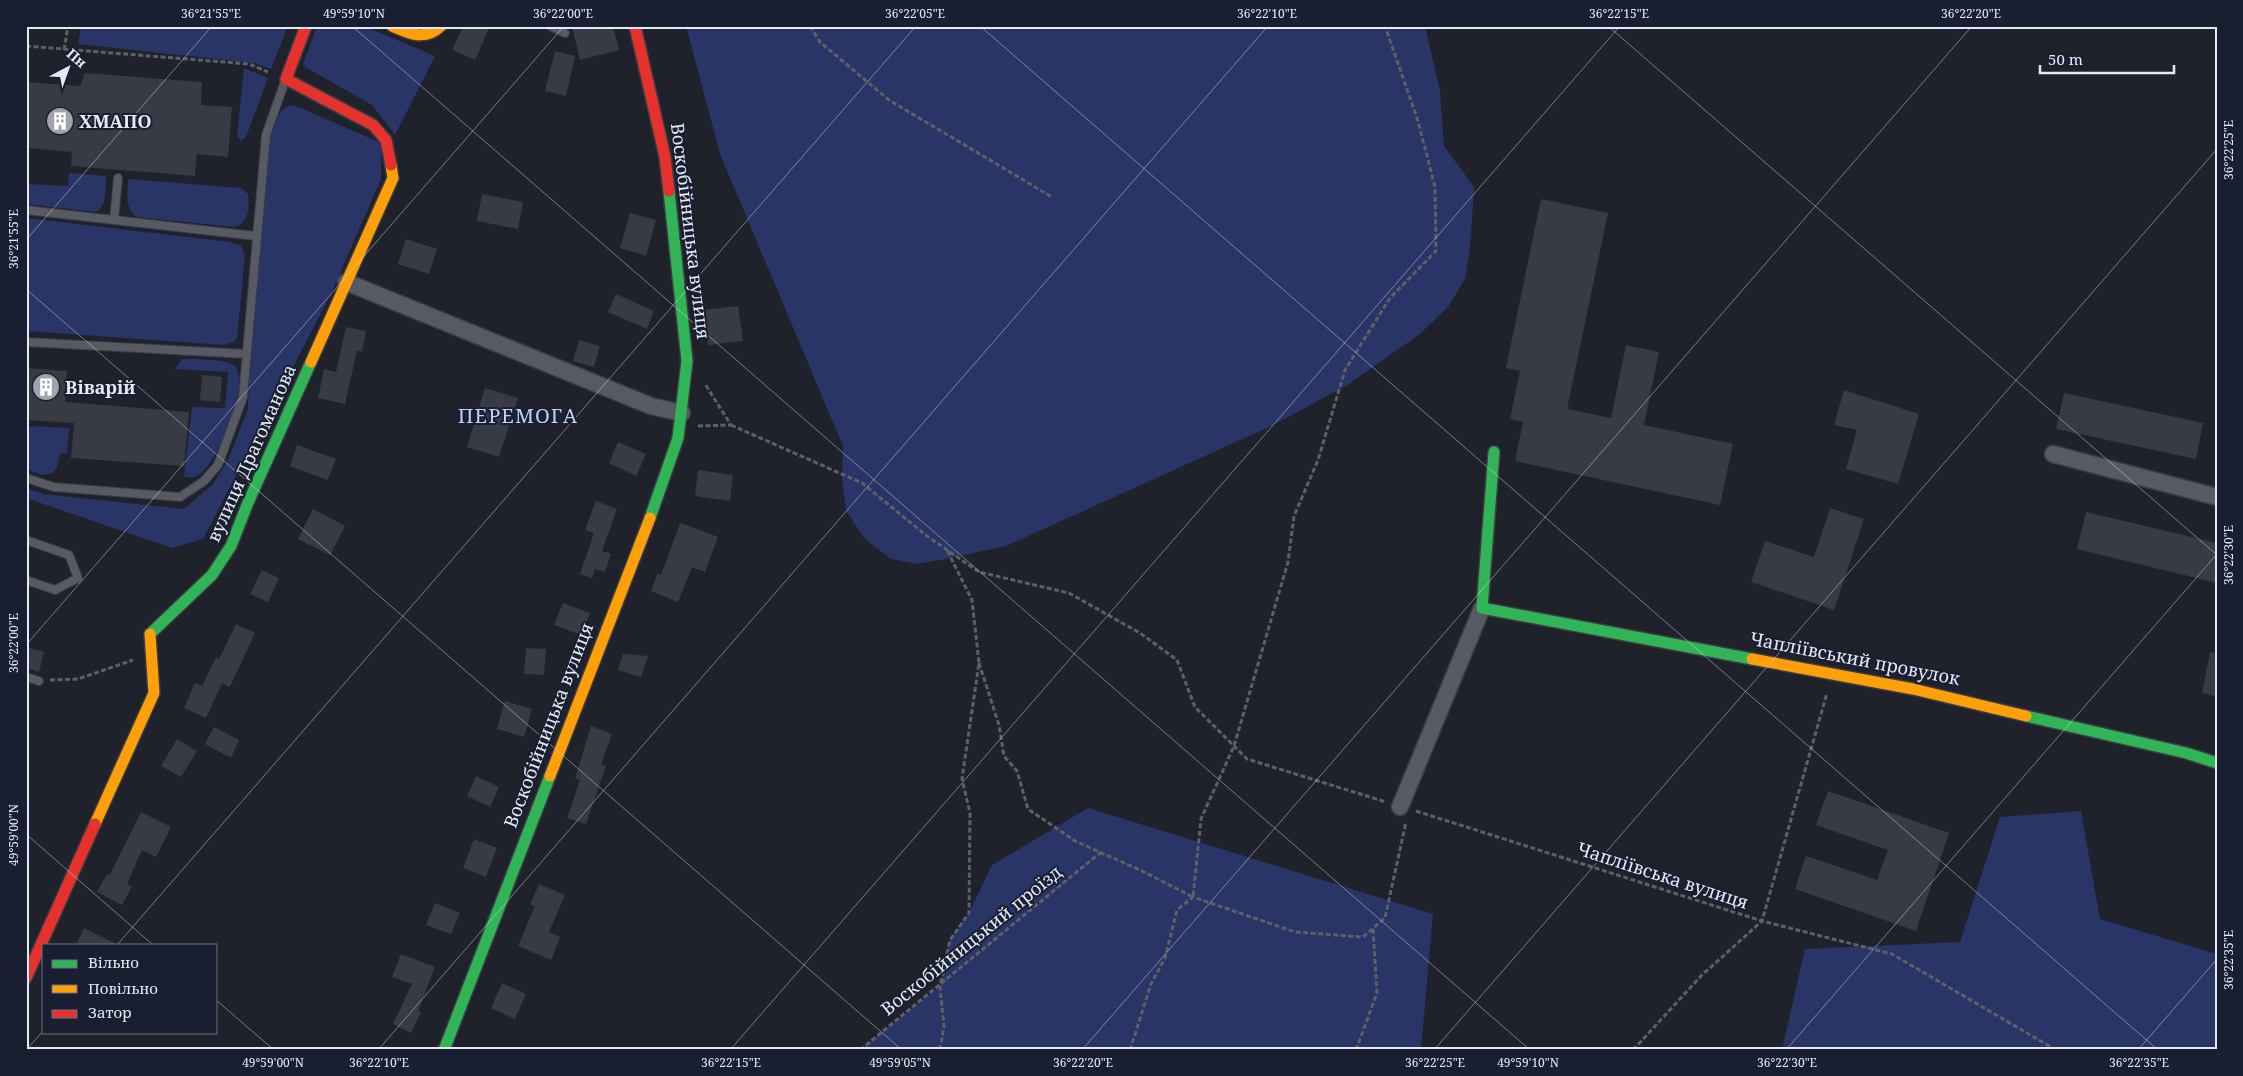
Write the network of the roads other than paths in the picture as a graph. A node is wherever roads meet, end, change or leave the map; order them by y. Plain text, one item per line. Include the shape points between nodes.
1 (306, 26) edge
2 (392, 26) edge
3 (442, 26) edge
4 (550, 26) edge
5 (636, 26) edge
6 (565, 33) dead end
7 (286, 80) junction
8 (118, 178) dead end
9 (26, 210) edge
10 (114, 220) junction
11 (256, 236) junction
12 (346, 282) junction
13 (26, 342) edge
14 (247, 354) junction
15 (681, 419) junction
16 (1494, 452) dead end
17 (2053, 454) dead end
18 (26, 478) edge
19 (2217, 497) edge
20 (26, 540) edge
21 (26, 580) edge
22 (1482, 608) junction
23 (26, 677) edge
24 (39, 681) road end
25 (2217, 763) edge
26 (1404, 808) road end
27 (26, 978) edge
28 (444, 1050) edge

1 - 7 street
2 - 3 street via 423,37
4 - 6 lane
5 - 15 street, Воскобійницька вулиця via 665,157 687,361
7 - 11 lane via 266,135
7 - 12 street, вулиця Драгоманова via 373,125 389,149 394,178
8 - 10 lane
9 - 10 lane
10 - 11 lane
11 - 14 lane
12 - 15 street
12 - 27 street, вулиця Драгоманова via 250,496 231,546 212,575 150,634 154,693
13 - 14 lane
14 - 18 lane via 243,397 223,455 212,474 188,493 180,497 54,487
15 - 28 street, Воскобійницька вулиця via 660,491
16 - 22 street
17 - 19 street
20 - 21 lane via 69,555 78,578 55,590
22 - 25 street, Чапліївський провулок via 1948,697
22 - 26 street
23 - 24 lane

